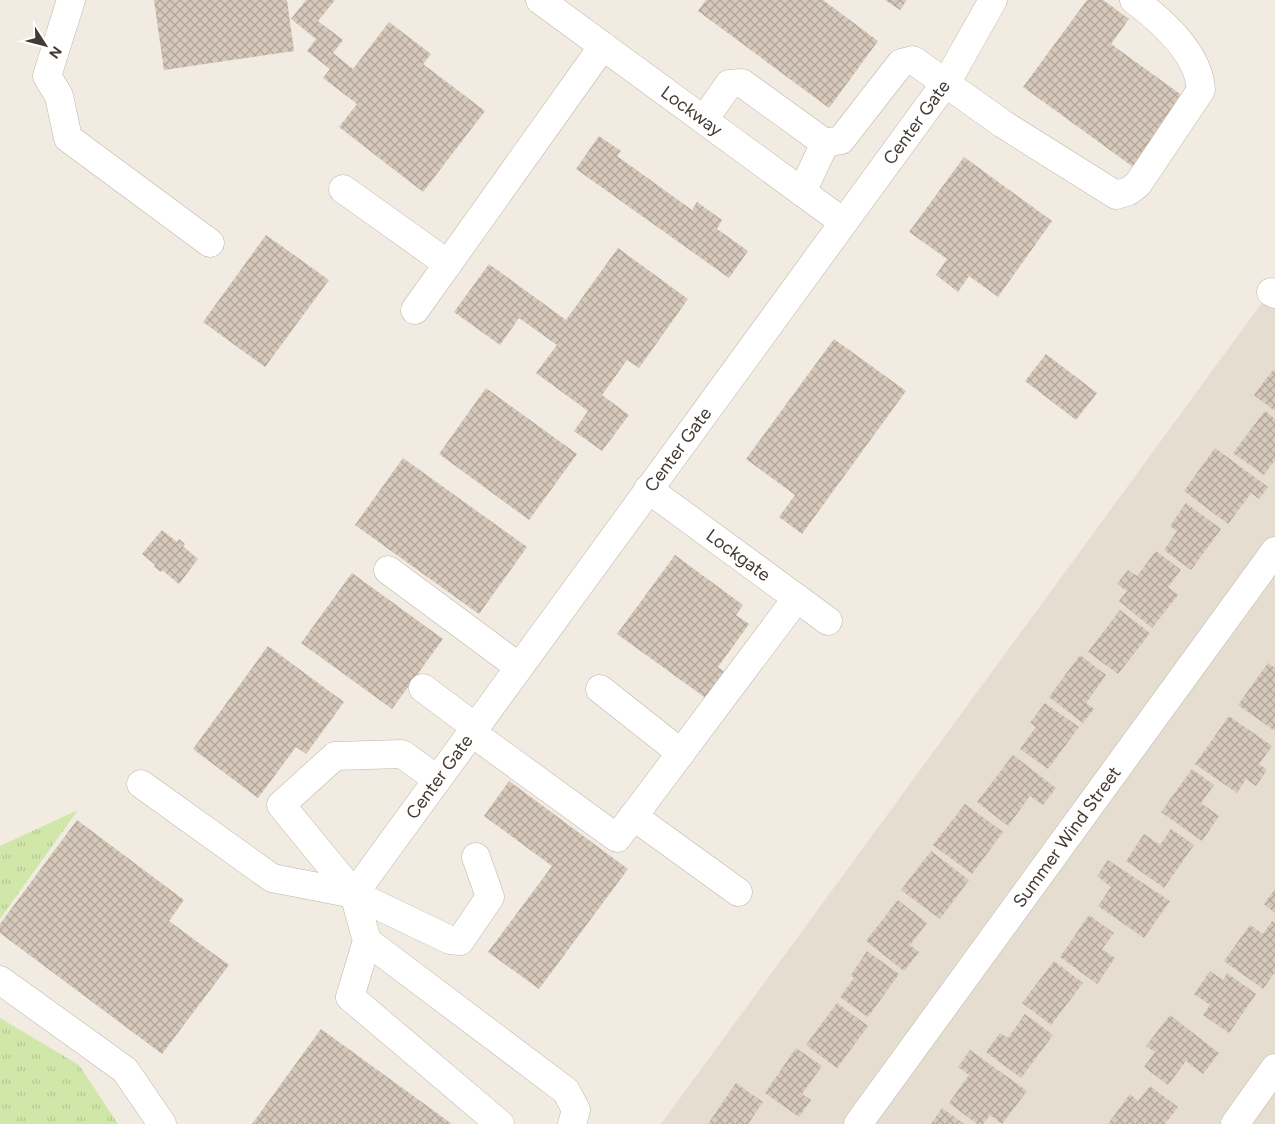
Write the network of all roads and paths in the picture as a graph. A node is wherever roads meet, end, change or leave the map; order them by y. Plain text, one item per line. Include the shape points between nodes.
1 (71, 0) edge
2 (540, 0) edge
3 (993, 0) edge
4 (1134, 0) edge
5 (603, 46) junction
6 (944, 84) junction
7 (704, 120) junction
8 (825, 144) junction
9 (343, 189) dead end
10 (802, 192) junction
11 (843, 222) junction
12 (210, 243) dead end
13 (448, 264) junction
14 (415, 310) dead end
15 (648, 489) junction
16 (1275, 551) edge
17 (388, 570) dead end
18 (797, 598) junction
19 (828, 622) dead end
20 (519, 667) junction
21 (423, 688) dead end
22 (600, 689) dead end
23 (473, 729) junction
24 (681, 752) junction
25 (437, 779) junction
26 (141, 784) dead end
27 (633, 816) junction
28 (476, 857) dead end
29 (738, 892) dead end
30 (354, 894) junction
31 (366, 941) junction
32 (0, 980) edge
33 (1275, 1068) edge
34 (162, 1124) edge
35 (500, 1124) edge
36 (572, 1124) edge
37 (858, 1124) edge
38 (1235, 1124) edge

1 - 12 street via 47,76 58,96 68,138
2 - 5 street, Lockway
3 - 6 street, Center Gate
4 - 6 street via 1182,45 1197,68 1201,90 1138,184 1129,191 1116,195
5 - 7 street, Lockway
5 - 13 street
6 - 8 street via 913,60 901,63 841,140
6 - 11 street, Center Gate
7 - 8 street via 729,84 742,83
7 - 10 street, Lockway
8 - 10 street
9 - 13 street
10 - 11 street, Lockway
11 - 15 street, Center Gate
13 - 14 street
15 - 18 street, Lockgate
15 - 20 street, Center Gate
16 - 37 street, Summer Wind Street
17 - 20 street
18 - 19 street, Lockgate
18 - 24 street
20 - 23 street, Center Gate
21 - 23 street
22 - 24 street
23 - 25 street, Center Gate
23 - 27 street via 617,838
24 - 27 street
25 - 30 street, Center Gate
25 - 30 street via 402,754 335,756 281,805
26 - 30 street via 272,878
27 - 29 street
28 - 30 street via 490,897 460,941 450,940
30 - 31 street
31 - 35 street via 350,997
31 - 36 street via 566,1091 576,1110
32 - 34 street via 125,1070
33 - 38 street

